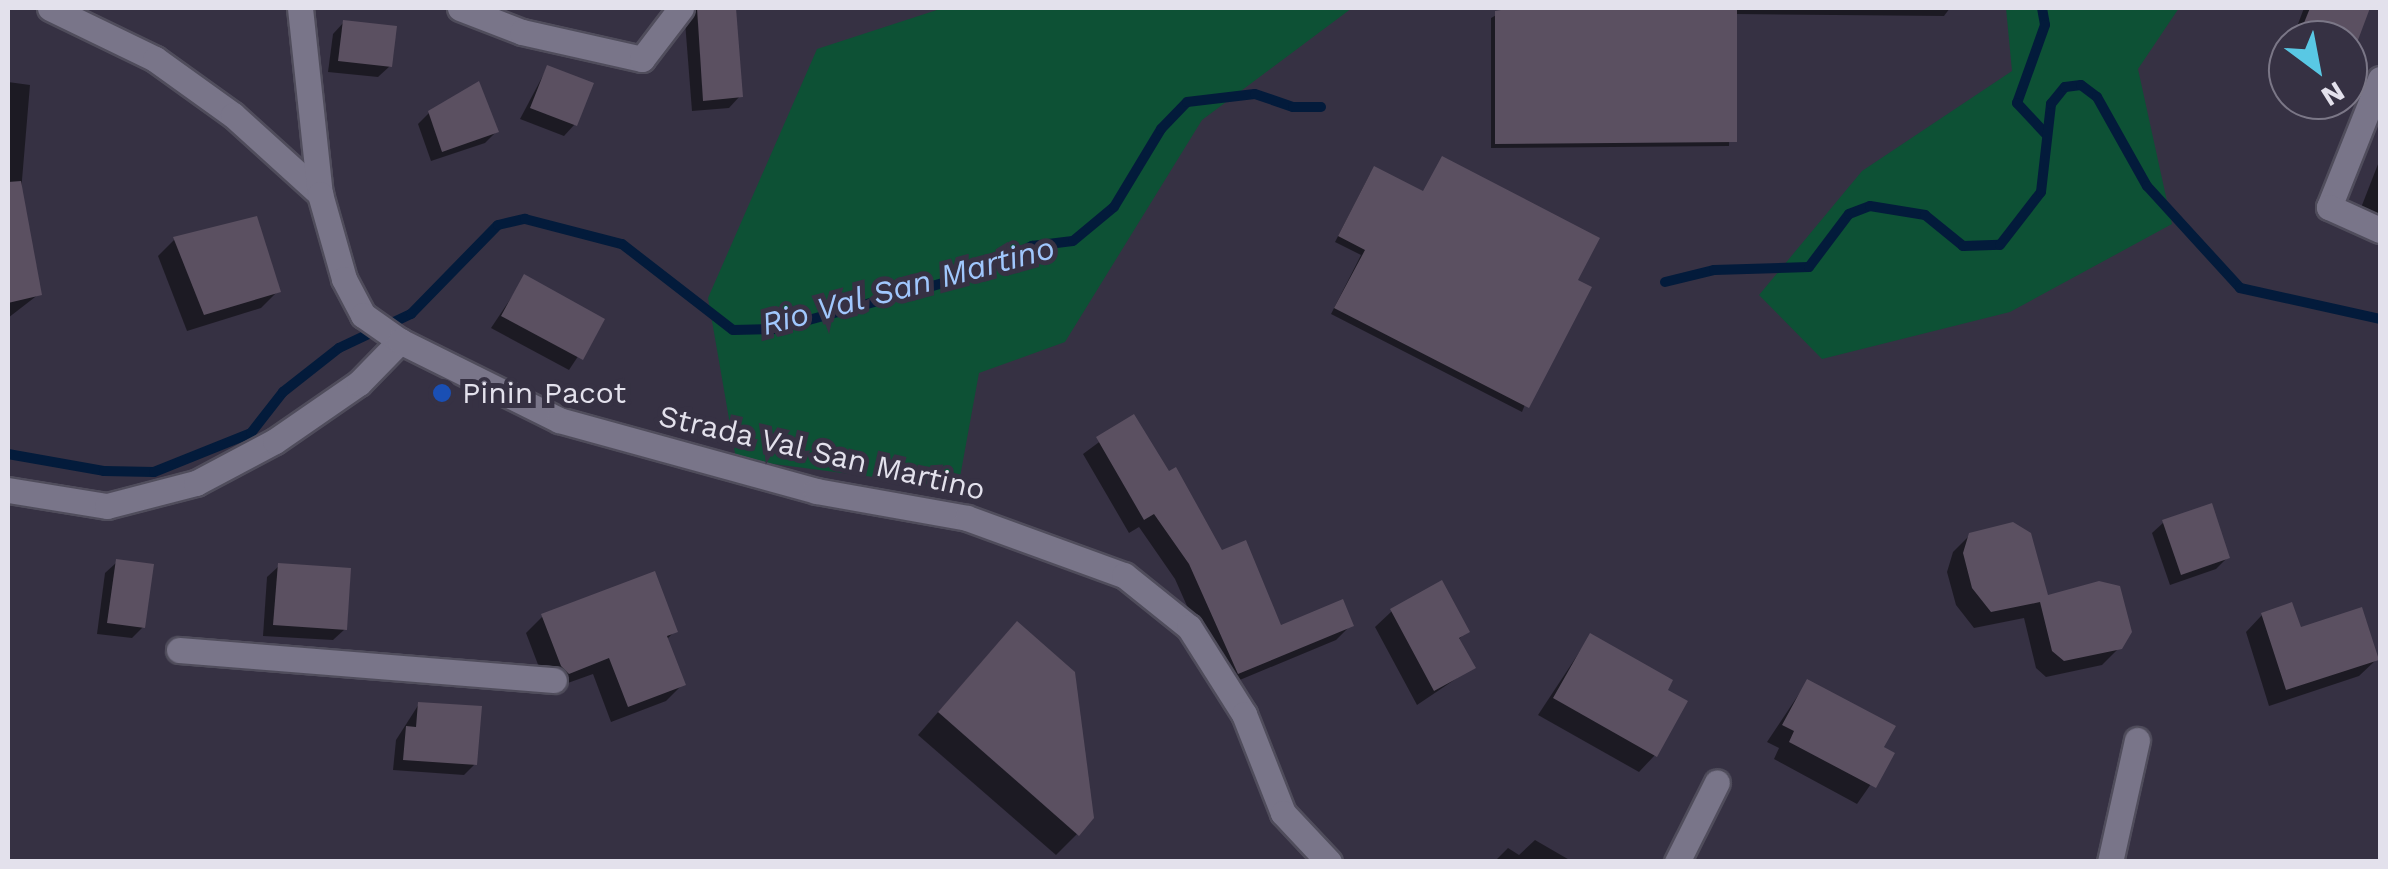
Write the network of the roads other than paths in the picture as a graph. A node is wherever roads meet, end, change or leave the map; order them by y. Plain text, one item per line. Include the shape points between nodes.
1 (50, 8) edge
2 (300, 8) edge
3 (460, 8) edge
4 (681, 8) edge
5 (2380, 79) edge
6 (320, 194) junction
7 (2380, 230) edge
8 (400, 341) junction
9 (8, 490) edge
10 (179, 650) dead end
11 (554, 680) dead end
12 (2136, 740) dead end
13 (1718, 782) dead end
14 (1329, 862) edge
15 (1677, 862) edge
16 (2110, 862) edge

1 - 6 street via 75,14 155,60 233,115
2 - 6 street, Strada Val San Martino
3 - 4 street via 522,32 642,59
5 - 7 street via 2329,206
6 - 8 street, Strada Val San Martino via 344,279 363,316
8 - 9 street via 359,383 275,441 196,483 107,506
8 - 14 street, Strada Val San Martino via 558,420 816,491 967,518 1124,574 1189,627 1244,714 1283,813
10 - 11 street
12 - 16 street
13 - 15 street

